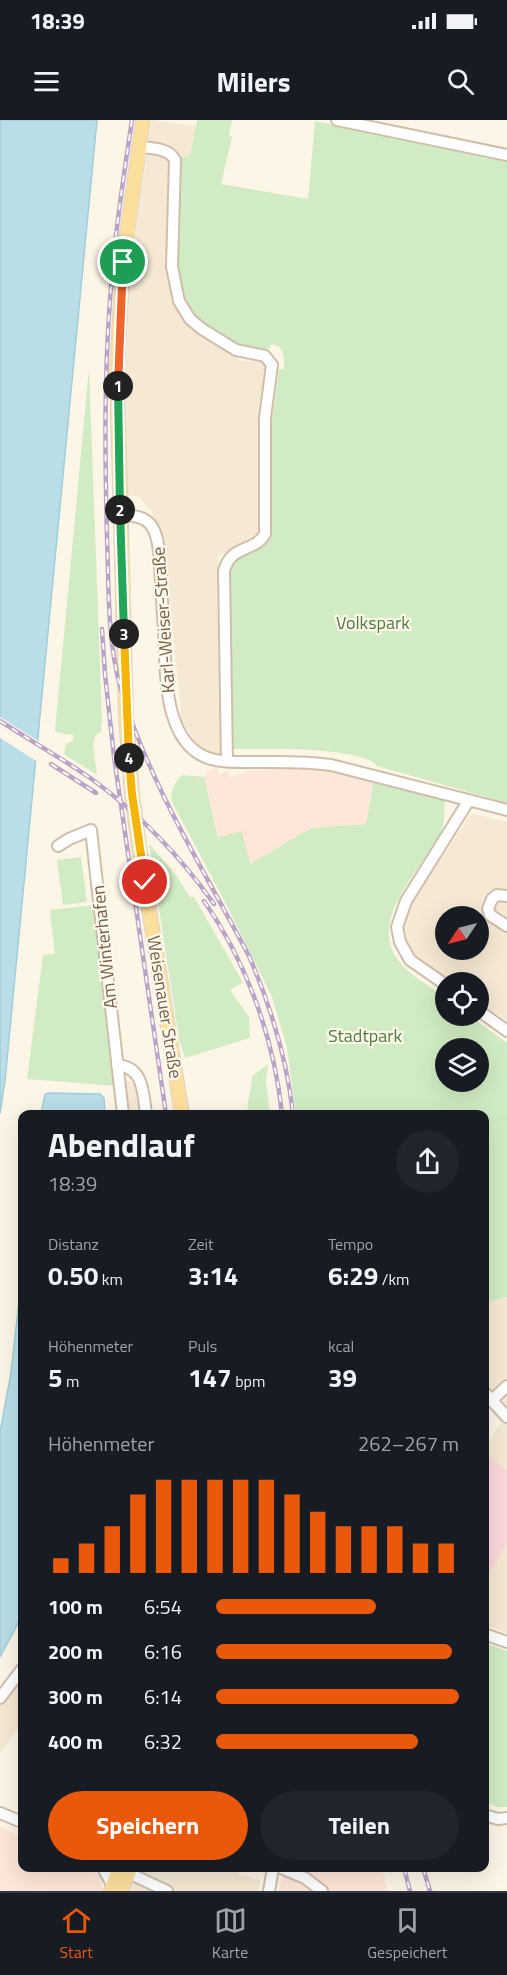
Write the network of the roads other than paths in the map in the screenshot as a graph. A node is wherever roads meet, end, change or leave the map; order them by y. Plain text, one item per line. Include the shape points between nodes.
1 (143, 120) edge
2 (337, 120) edge
3 (139, 147) junction
4 (507, 155) edge
5 (121, 515) junction
6 (227, 761) junction
7 (469, 800) junction
8 (507, 810) edge
9 (58, 846) dead end
10 (507, 896) edge
11 (507, 926) edge
12 (435, 978) edge
13 (489, 1018) edge
14 (507, 1031) edge
15 (117, 1065) junction
16 (123, 1110) edge
17 (145, 1110) edge
18 (181, 1110) edge
19 (507, 1386) edge
20 (489, 1395) edge
21 (489, 1397) edge
22 (507, 1418) edge
23 (489, 1636) edge
24 (507, 1642) edge
25 (18, 1674) edge
26 (0, 1698) edge
27 (0, 1813) edge
28 (489, 1816) edge
29 (507, 1818) edge
30 (18, 1820) edge
31 (105, 1872) edge
32 (124, 1872) edge
33 (129, 1872) edge
34 (272, 1872) edge
35 (291, 1872) edge
36 (115, 1889) edge
37 (164, 1890) edge
38 (269, 1891) edge
39 (322, 1891) edge

1 - 3 main road, Weisenauer Straße
2 - 4 street
3 - 5 main road, Weisenauer Straße via 119,318
3 - 6 street via 170,153 176,165 172,276 182,309 196,325 229,346 265,356 273,369 265,418 265,534 230,556 224,571
5 - 6 street, Karl-Weiser-Straße via 144,519 156,532 167,684 177,726 187,743 200,754
5 - 18 main road, Weisenauer Straße via 126,719 132,794
6 - 7 street, Karl-Weiser-Straße via 331,765
7 - 8 street, Karl-Weiser-Straße
7 - 12 street via 406,901 397,927 410,960
9 - 15 street, Am Winterhafen via 91,830
10 - 11 street via 497,895 488,909 490,915
13 - 14 street
15 - 16 street, Am Winterhafen
15 - 17 street via 131,1068 139,1077
19 - 20 street
21 - 22 street
23 - 24 street
25 - 26 street
27 - 30 street
28 - 29 street
31 - 36 street
32 - 36 main road
33 - 37 street
34 - 38 street
35 - 39 street

